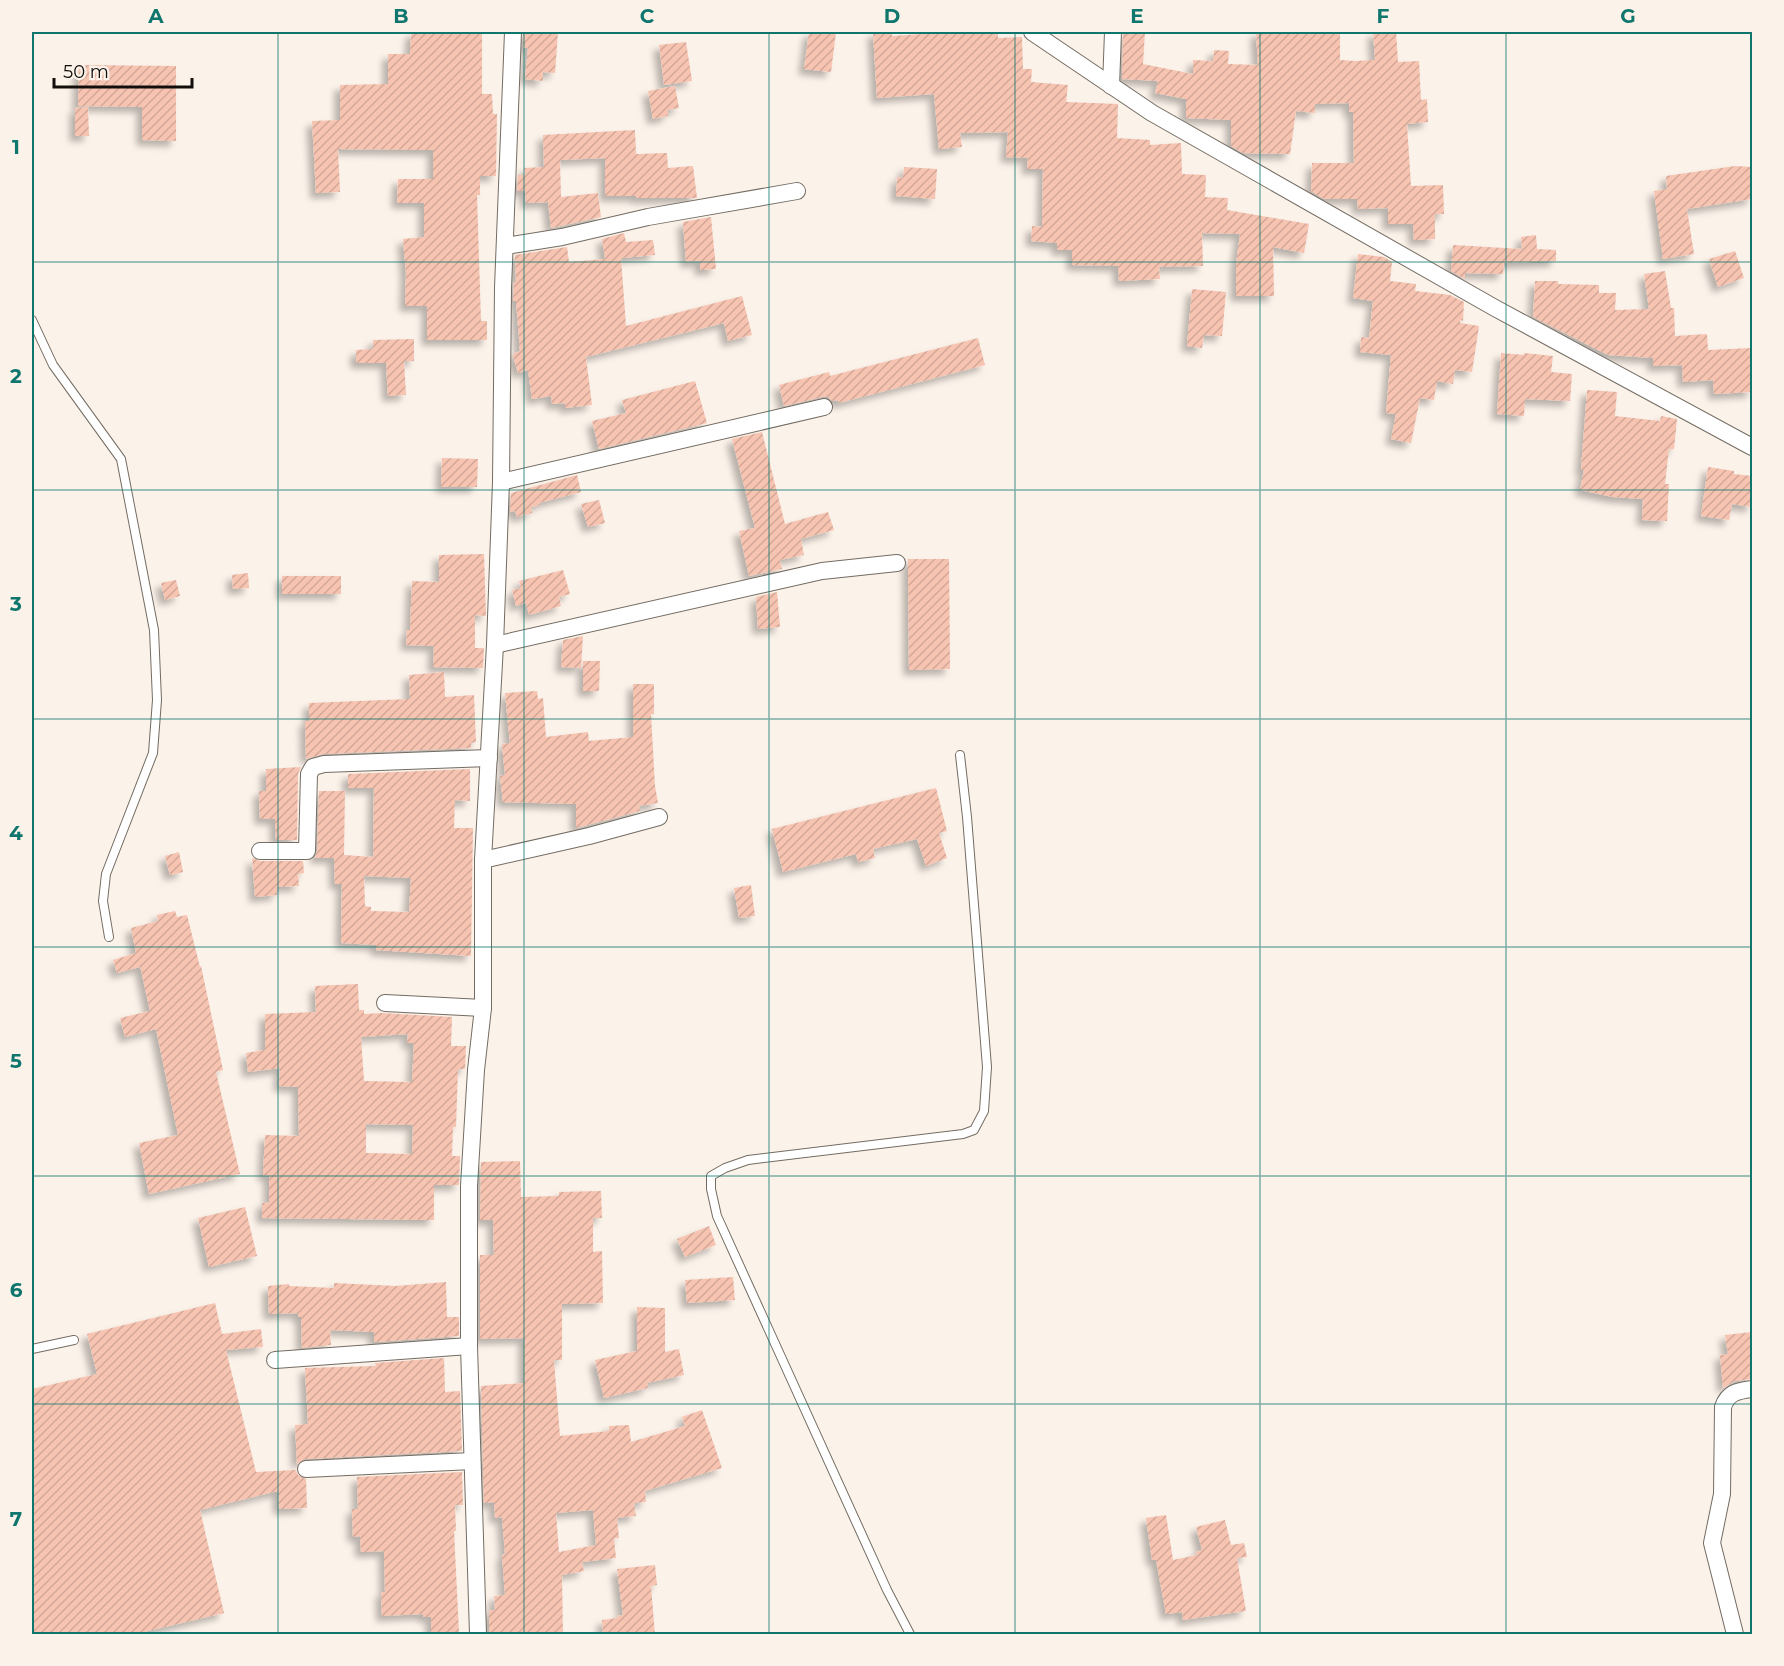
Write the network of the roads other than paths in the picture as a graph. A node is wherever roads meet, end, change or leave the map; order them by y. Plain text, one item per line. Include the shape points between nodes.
1 (513, 32) edge
2 (1032, 32) edge
3 (1113, 32) edge
4 (1111, 86) junction
5 (797, 191) dead end
6 (506, 246) junction
7 (32, 320) edge
8 (824, 407) dead end
9 (1752, 447) edge
10 (501, 482) junction
11 (897, 563) dead end
12 (495, 645) junction
13 (960, 755) dead end
14 (489, 758) junction
15 (659, 817) dead end
16 (260, 851) dead end
17 (483, 860) junction
18 (110, 937) dead end
19 (385, 1003) dead end
20 (483, 1008) junction
21 (74, 1340) dead end
22 (469, 1346) junction
23 (32, 1349) edge
24 (275, 1360) dead end
25 (1752, 1389) edge
26 (472, 1461) junction
27 (306, 1469) dead end
28 (478, 1635) edge
29 (910, 1635) edge
30 (1735, 1635) edge

1 - 6 street
2 - 4 street
3 - 4 street
4 - 9 street via 1495,308
5 - 6 street
6 - 10 street
7 - 18 lane via 53,365 121,459 154,630 157,700 153,753 106,874 103,901
8 - 10 street
10 - 12 street
11 - 12 street via 822,571
12 - 14 street
13 - 29 lane via 987,1067 984,1111 974,1130 748,1160 711,1176 717,1216
14 - 16 street via 313,767 309,774 307,851
14 - 17 street
15 - 17 street
17 - 20 street
19 - 20 street
20 - 22 street via 469,1186
21 - 23 lane
22 - 24 street
22 - 26 street
25 - 30 street via 1736,1391 1726,1399 1722,1494 1712,1543
26 - 27 street
26 - 28 street

